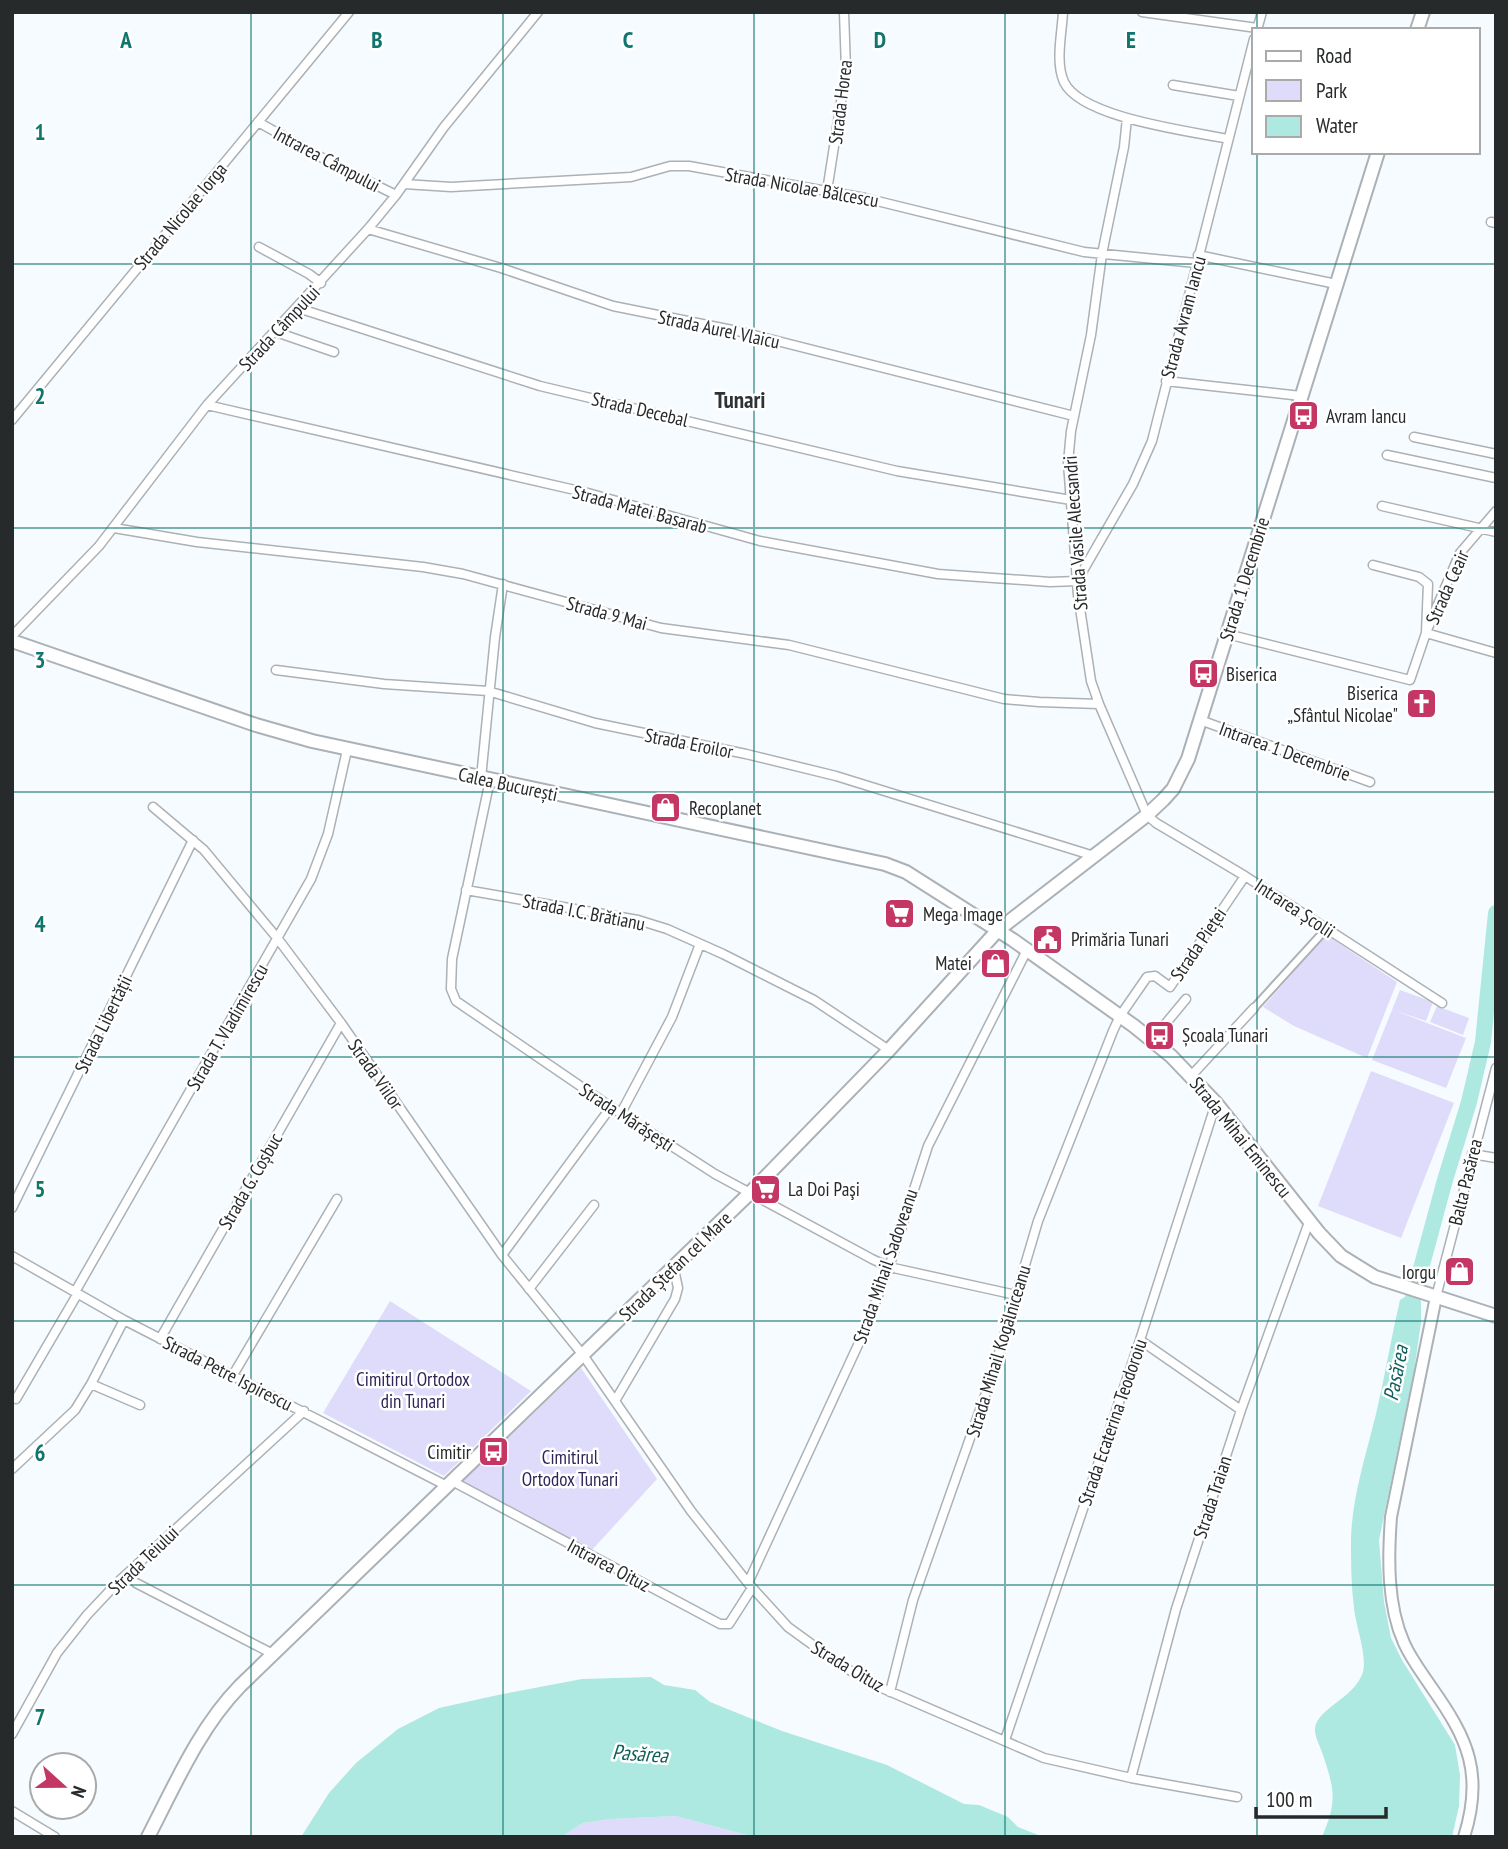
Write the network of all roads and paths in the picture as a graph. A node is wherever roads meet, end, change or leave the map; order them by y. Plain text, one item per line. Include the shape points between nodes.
1 (349, 12) edge
2 (538, 12) edge
3 (844, 12) edge
4 (1063, 12) edge
5 (1142, 12) edge
6 (1252, 28) edge
7 (1252, 47) edge
8 (1173, 85) dead end
9 (1239, 96) junction
10 (1127, 118) junction
11 (258, 122) junction
12 (1228, 139) junction
13 (1377, 154) edge
14 (404, 184) junction
15 (827, 191) junction
16 (396, 195) junction
17 (368, 229) junction
18 (259, 247) dead end
19 (1102, 254) junction
20 (1197, 259) junction
21 (321, 283) junction
22 (1336, 284) junction
23 (298, 308) junction
24 (276, 332) junction
25 (334, 352) dead end
26 (1166, 381) junction
27 (1301, 396) junction
28 (207, 405) junction
29 (1073, 416) junction
30 (12, 420) edge
31 (1414, 437) dead end
32 (1496, 454) edge
33 (1387, 455) dead end
34 (1496, 478) edge
35 (1070, 500) junction
36 (1382, 506) dead end
37 (1496, 511) edge
38 (114, 528) junction
39 (1480, 528) junction
40 (1496, 532) edge
41 (1373, 565) dead end
42 (1077, 581) junction
43 (503, 584) junction
44 (1426, 633) junction
45 (1227, 634) junction
46 (12, 636) edge
47 (12, 642) edge
48 (1496, 653) edge
49 (276, 670) dead end
50 (488, 691) junction
51 (1099, 704) junction
52 (1199, 720) junction
53 (347, 750) junction
54 (485, 779) junction
55 (1370, 782) dead end
56 (153, 807) dead end
57 (1147, 815) junction
58 (194, 841) junction
59 (1094, 856) junction
60 (1245, 876) junction
61 (466, 890) junction
62 (1327, 928) junction
63 (998, 930) junction
64 (278, 939) junction
65 (700, 944) junction
66 (1027, 950) junction
67 (1186, 999) dead end
68 (1442, 1003) dead end
69 (1254, 1008) joint
70 (1120, 1016) junction
71 (341, 1023) junction
72 (1152, 1040) junction
73 (889, 1050) junction
74 (1496, 1068) edge
75 (1191, 1076) junction
76 (1216, 1103) junction
77 (611, 1107) junction
78 (621, 1113) junction
79 (1472, 1154) junction
80 (1496, 1158) edge
81 (750, 1193) junction
82 (337, 1199) dead end
83 (594, 1205) dead end
84 (12, 1208) edge
85 (1309, 1222) junction
86 (502, 1255) junction
87 (13, 1257) edge
88 (889, 1267) junction
89 (674, 1269) junction
90 (529, 1289) junction
91 (76, 1292) junction
92 (1016, 1295) junction
93 (1432, 1296) junction
94 (1496, 1316) edge
95 (124, 1320) junction
96 (160, 1339) junction
97 (1140, 1340) junction
98 (583, 1355) junction
99 (233, 1375) junction
100 (91, 1384) junction
101 (16, 1399) dead end
102 (615, 1401) junction
103 (140, 1405) dead end
104 (1241, 1410) junction
105 (304, 1411) junction
106 (12, 1469) edge
107 (450, 1484) junction
108 (136, 1583) dead end
109 (750, 1586) junction
110 (273, 1654) junction
111 (890, 1692) junction
112 (12, 1734) edge
113 (1005, 1740) junction
114 (1131, 1778) junction
115 (1237, 1797) dead end
116 (12, 1811) edge
117 (55, 1837) edge
118 (148, 1837) edge
119 (1464, 1837) edge

1 - 11 street, Strada Nicolae Iorga
2 - 14 street, Strada Câmpului via 443,127
3 - 15 street, Strada Horea via 846,70
4 - 10 street via 1060,70 1065,84 1089,104
5 - 6 street
7 - 9 street, Strada Avram Iancu
8 - 9 street
9 - 12 street, Strada Avram Iancu
10 - 12 street
10 - 19 street, Strada Vasile Alecsandri
11 - 16 street, Intrarea Câmpului
11 - 30 street, Strada Nicolae Iorga
12 - 20 street, Strada Avram Iancu
13 - 22 main road, Strada 1 Decembrie
14 - 15 street, Strada Nicolae Bălcescu via 451,187 631,177 688,166
14 - 16 street, Strada Câmpului
15 - 19 street, Strada Nicolae Bălcescu
16 - 17 street, Strada Câmpului
17 - 21 street, Strada Câmpului
17 - 29 street, Strada Aurel Vlaicu via 623,309 742,332
18 - 21 street
19 - 20 street, Strada Nicolae Bălcescu
19 - 29 street, Strada Vasile Alecsandri
20 - 22 street, Strada Nicolae Bălcescu
20 - 26 street, Strada Avram Iancu
21 - 23 street, Strada Câmpului
22 - 27 main road, Strada 1 Decembrie
23 - 24 street, Strada Câmpului
23 - 35 street, Strada Decebal via 540,386 897,471
24 - 25 street
24 - 28 street, Strada Câmpului
26 - 27 street
26 - 42 street, Strada Avram Iancu via 1140,469
27 - 45 main road, Strada 1 Decembrie
28 - 38 street, Strada Câmpului
28 - 42 street, Strada Matei Basarab via 588,494 760,541 938,574
29 - 35 street, Strada Vasile Alecsandri
31 - 32 street
33 - 34 street
35 - 42 street, Strada Vasile Alecsandri
36 - 39 street
37 - 39 street, Strada Ceair
38 - 43 street, Strada 9 Mai via 289,554 423,567
38 - 46 street, Strada Câmpului
39 - 40 street
39 - 44 street, Strada Ceair via 1460,553
41 - 44 street via 1428,584
42 - 51 street, Strada Vasile Alecsandri via 1086,652
43 - 50 street, Strada Mărășești
43 - 51 street, Strada 9 Mai via 661,628 789,645 1004,699
44 - 45 street via 1409,681
44 - 48 street
45 - 52 main road, Strada 1 Decembrie
47 - 53 main road, Calea București via 269,729
49 - 50 street, Strada Eroilor
50 - 54 street, Strada Mărășești
50 - 59 street, Strada Eroilor via 595,723 836,776
51 - 57 street, Strada Vasile Alecsandri
52 - 55 street, Intrarea 1 Decembrie
52 - 57 main road, Strada 1 Decembrie via 1181,775
53 - 54 main road, Calea București
53 - 64 street, Strada T. Vladimirescu via 320,860
54 - 61 street, Strada Mărășești
54 - 63 main road, Calea București via 893,866
56 - 58 street, Strada Viilor
57 - 59 main road, Strada 1 Decembrie
57 - 60 street, Intrarea Școlii
58 - 64 street, Strada Viilor
58 - 84 street, Strada Libertății
59 - 63 main road, Strada 1 Decembrie
60 - 62 street, Intrarea Școlii
60 - 70 street, Strada Pieței via 1170,987 1147,976
61 - 65 street, Strada I.C. Brătianu via 638,920
61 - 77 street, Strada Mărășești via 452,959 451,989 456,1001
62 - 68 street, Intrarea Școlii
62 - 69 street
63 - 66 main road, Strada Mihai Eminescu
63 - 73 main road, Strada Ștefan cel Mare
64 - 71 street, Strada Viilor
64 - 91 street, Strada T. Vladimirescu
65 - 73 street, Strada I.C. Brătianu via 814,1000
65 - 78 street via 672,1017
66 - 70 main road, Strada Mihai Eminescu
66 - 88 street, Strada Mihail Sadoveanu via 928,1146
67 - 72 street
69 - 75 street
70 - 72 main road, Strada Mihai Eminescu
70 - 92 street, Strada Mihail Kogălniceanu via 1049,1190
71 - 86 street, Strada Viilor
71 - 96 street, Strada G. Coșbuc
72 - 75 main road, Strada Mihai Eminescu
73 - 81 main road, Strada Ștefan cel Mare
74 - 79 street, Balta Pasărea
75 - 76 main road, Strada Mihai Eminescu
76 - 85 main road, Strada Mihai Eminescu
76 - 97 street, Strada Ecaterina Teodoroiu
77 - 78 street, Strada Mărășești
77 - 86 street
78 - 81 street, Strada Mărășești
79 - 80 street
79 - 93 street, Balta Pasărea
81 - 88 street, Strada Mărășești
81 - 89 main road, Strada Ștefan cel Mare
82 - 99 street
83 - 90 street
85 - 93 main road, Strada Mihai Eminescu via 1347,1261 1375,1277
85 - 104 street, Strada Traian
86 - 90 street, Strada Viilor
87 - 91 street, Strada Petre Ispirescu
88 - 92 street, Strada Mărășești
88 - 109 street, Strada Mihail Sadoveanu
89 - 98 main road, Strada Ștefan cel Mare
89 - 102 street via 678,1278 675,1299
90 - 98 street, Strada Viilor
91 - 95 street, Strada Petre Ispirescu
91 - 101 street, Strada T. Vladimirescu
92 - 111 street, Strada Mihail Kogălniceanu via 913,1600
93 - 94 main road, Strada Mihai Eminescu
93 - 119 street via 1388,1550 1403,1642 1453,1717 1469,1755 1471,1810
95 - 96 street, Strada Petre Ispirescu
95 - 100 street
96 - 99 street, Strada Petre Ispirescu
97 - 104 street
97 - 113 street, Strada Ecaterina Teodoroiu
98 - 102 street, Strada Oituz
98 - 107 main road, Strada Ștefan cel Mare
99 - 105 street, Strada Petre Ispirescu
100 - 103 street
100 - 106 street via 75,1410
102 - 109 street, Strada Oituz
104 - 114 street, Strada Traian via 1166,1640
105 - 107 street, Strada Petre Ispirescu
105 - 112 street, Strada Teiului via 87,1615 57,1653
107 - 109 street, Intrarea Oituz via 720,1624 729,1624
107 - 110 main road, Strada Ștefan cel Mare
108 - 110 street
109 - 111 street, Strada Oituz via 807,1642
110 - 118 main road, Strada Ștefan cel Mare via 214,1717
111 - 113 street, Strada Oituz
113 - 114 street, Strada Oituz via 1044,1758
114 - 115 street, Strada Oituz
116 - 117 street

